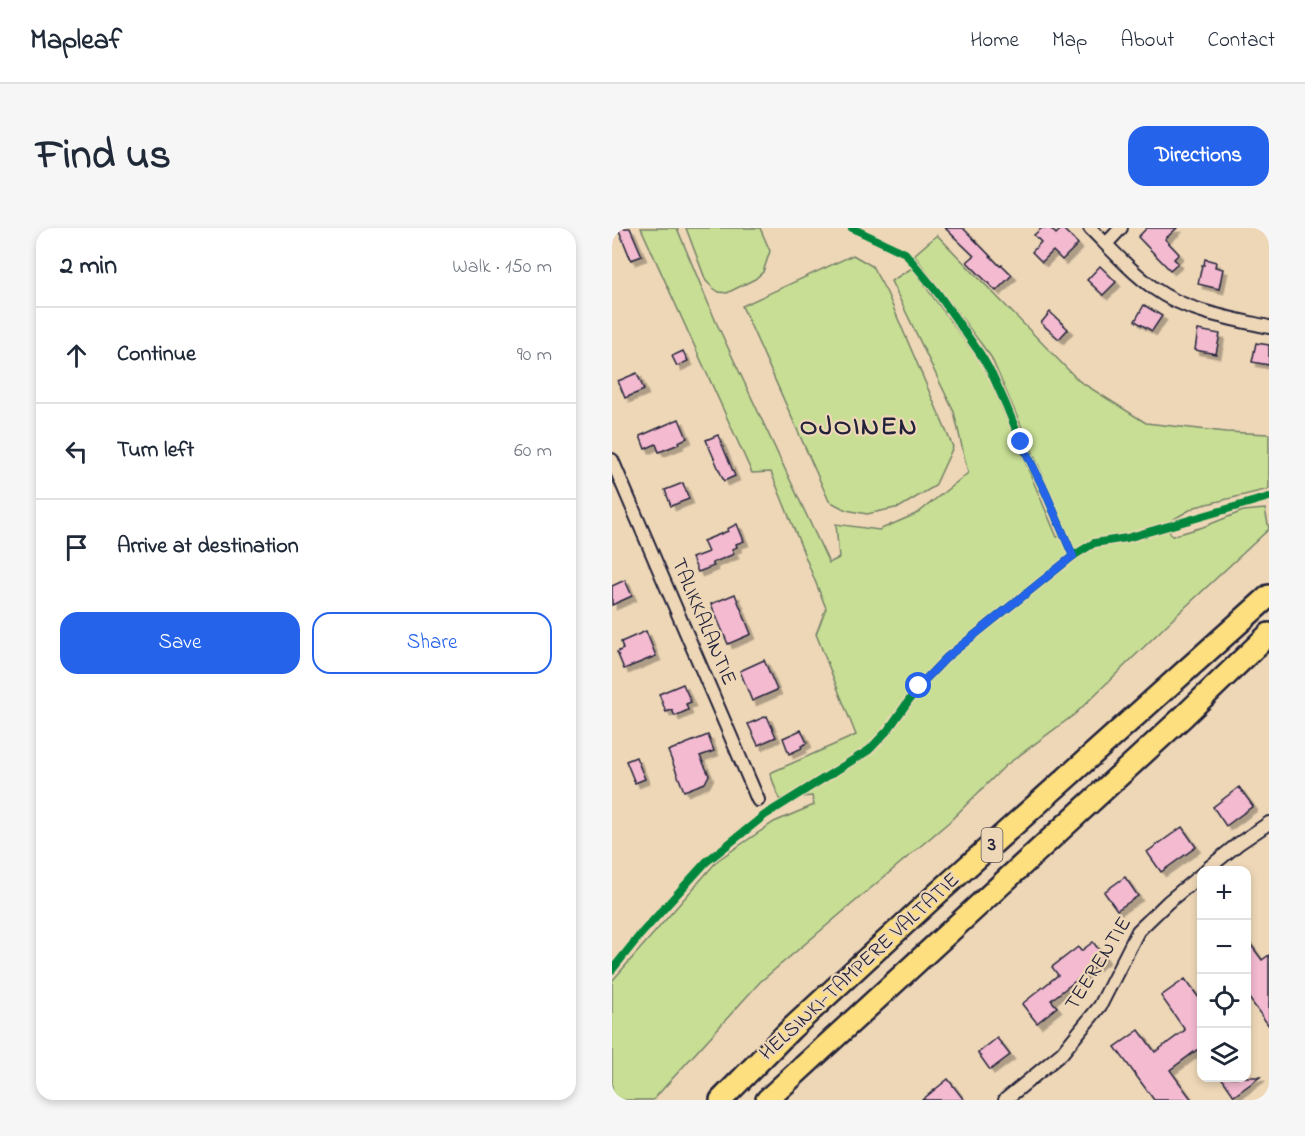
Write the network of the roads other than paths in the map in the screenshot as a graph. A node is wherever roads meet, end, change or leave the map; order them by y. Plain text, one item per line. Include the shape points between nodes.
1 (1090, 228) edge
2 (1121, 228) edge
3 (1106, 244) junction
4 (1269, 327) edge
5 (612, 460) edge
6 (1269, 596) edge
7 (1269, 634) edge
8 (758, 800) dead end
9 (1269, 823) edge
10 (1211, 866) edge
11 (1197, 878) edge
12 (721, 1100) edge
13 (767, 1100) edge
14 (1005, 1100) edge

1 - 3 street
2 - 3 street
3 - 4 street via 1155,289 1176,301
5 - 8 street, TALIKKALANTIE
6 - 12 highway, HELSINKI-TAMPERE VALTATIE / 3 via 912,917
7 - 13 highway, HELSINKI-TAMPERE VALTATIE / 3
9 - 10 street
11 - 14 street, TEERENTIE via 1138,931 1100,1006 1062,1053

